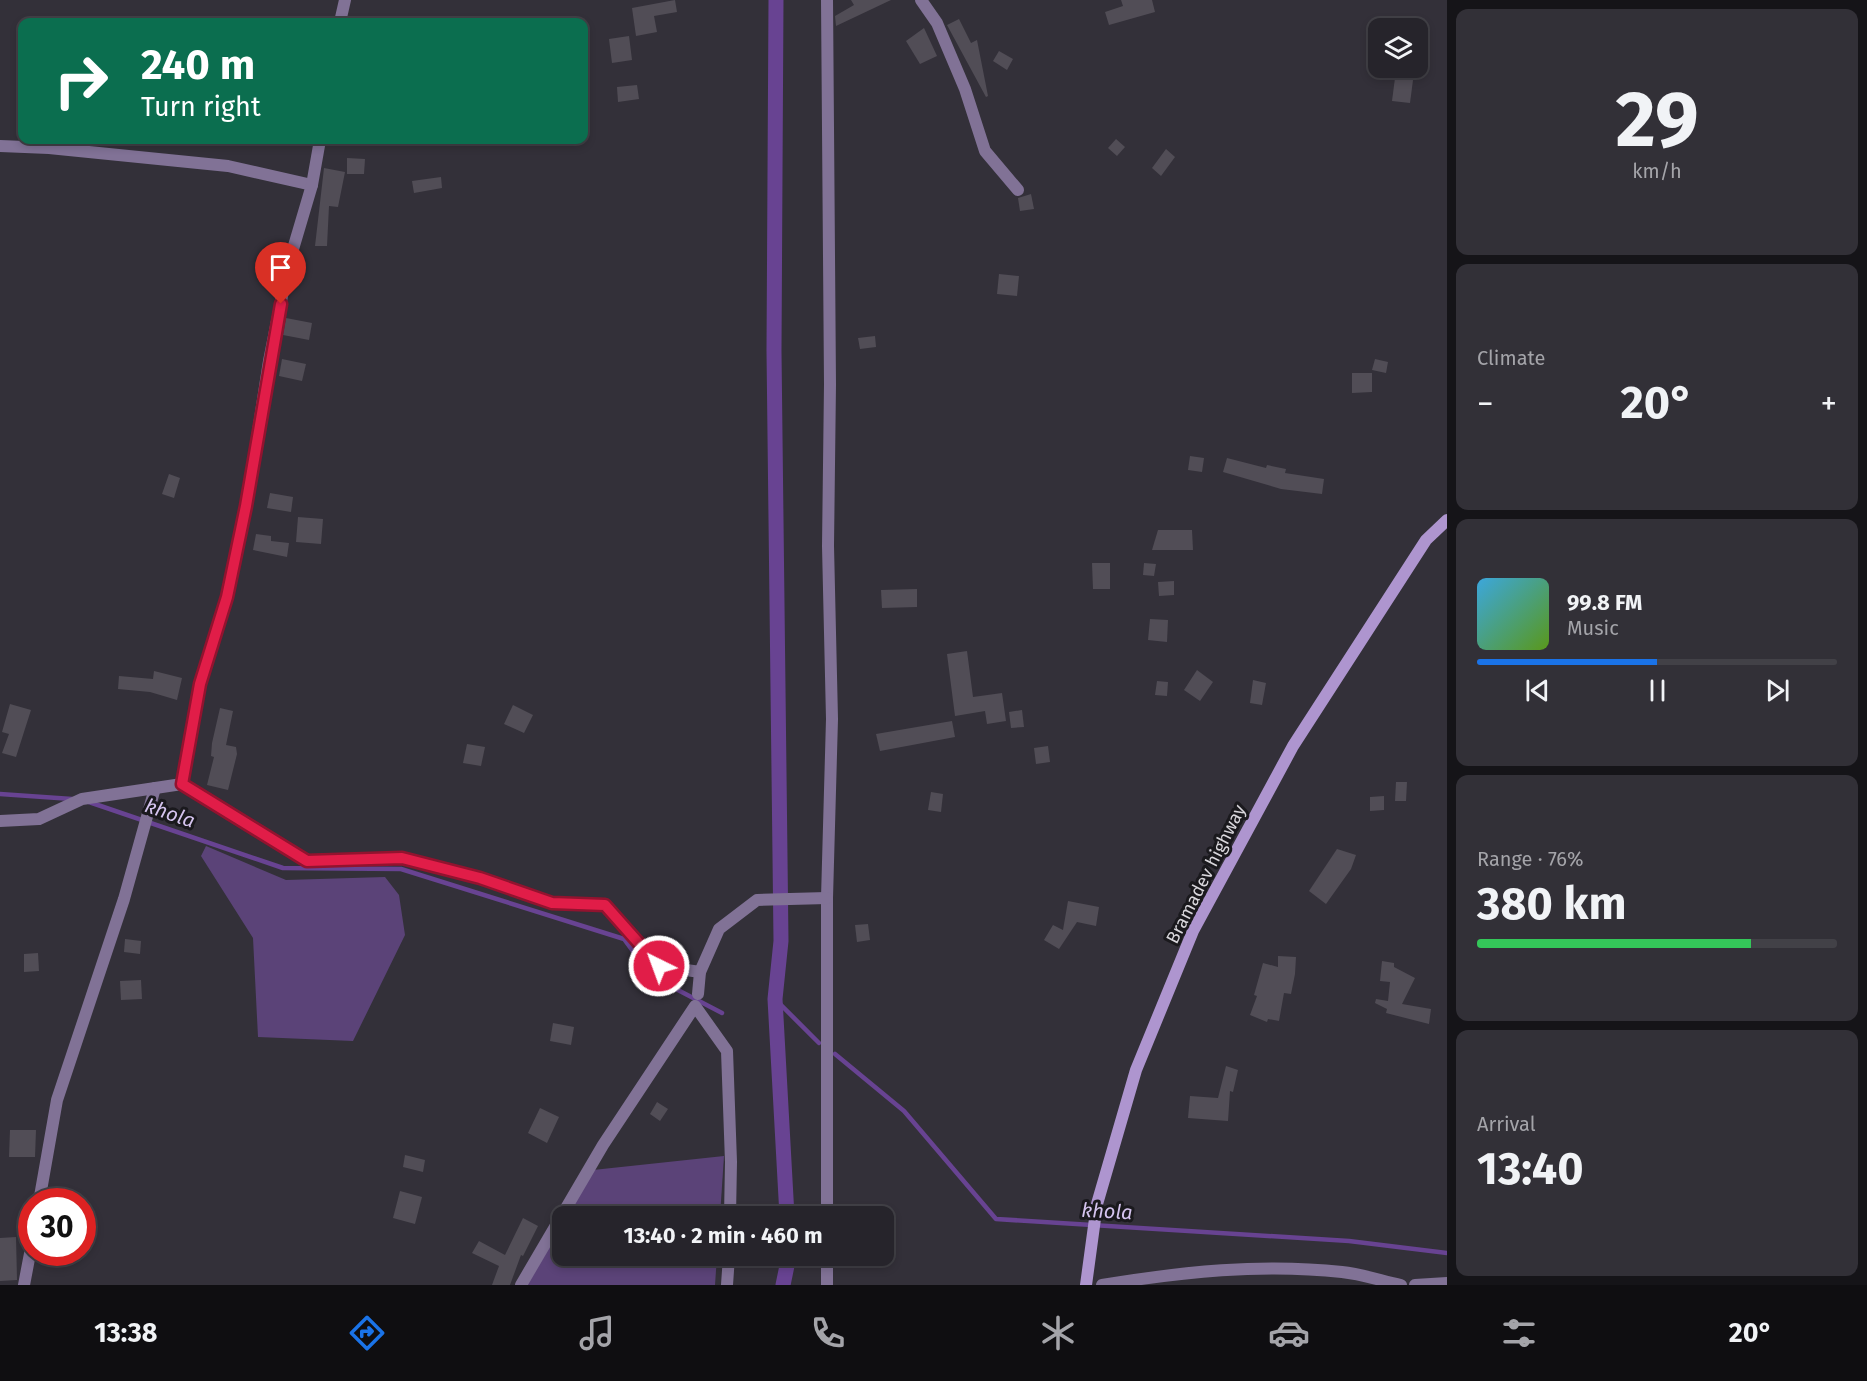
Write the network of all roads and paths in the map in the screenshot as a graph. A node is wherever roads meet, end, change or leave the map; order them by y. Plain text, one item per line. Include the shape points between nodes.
1 (345, 0) edge
2 (827, 0) edge
3 (921, 0) edge
4 (341, 18) edge
5 (319, 144) edge
6 (0, 147) edge
7 (312, 185) junction
8 (1018, 190) dead end
9 (1447, 520) edge
10 (182, 784) junction
11 (155, 788) junction
12 (0, 821) edge
13 (827, 898) junction
14 (700, 972) junction
15 (698, 994) dead end
16 (41, 1188) edge
17 (567, 1206) edge
18 (730, 1206) edge
19 (827, 1206) edge
20 (552, 1232) edge
21 (28, 1266) edge
22 (728, 1266) edge
23 (827, 1266) edge
24 (1447, 1283) edge
25 (24, 1285) edge
26 (521, 1285) edge
27 (727, 1285) edge
28 (827, 1285) edge
29 (1086, 1285) edge
30 (1102, 1285) edge
31 (1401, 1285) edge
32 (1415, 1285) edge

1 - 4 street
2 - 13 street via 832,718
3 - 8 street via 936,23 960,78 985,151
5 - 7 street
6 - 7 street via 49,148 228,166
7 - 10 street via 288,266 248,495 227,597 200,684
9 - 29 street, Bramadev highway via 1426,540 1293,746 1193,931 1136,1070 1096,1204
10 - 11 street
10 - 14 street via 307,861 402,858 480,878 552,903 605,905 659,966
11 - 12 street via 82,799 39,819
11 - 16 street via 124,899 57,1100
13 - 14 street via 757,900 719,929
13 - 19 street
14 - 15 street
17 - 18 street via 695,1006 727,1051
20 - 26 street
21 - 25 street
22 - 27 street
23 - 28 street
24 - 32 street
30 - 31 street via 1175,1273 1265,1268 1344,1272

